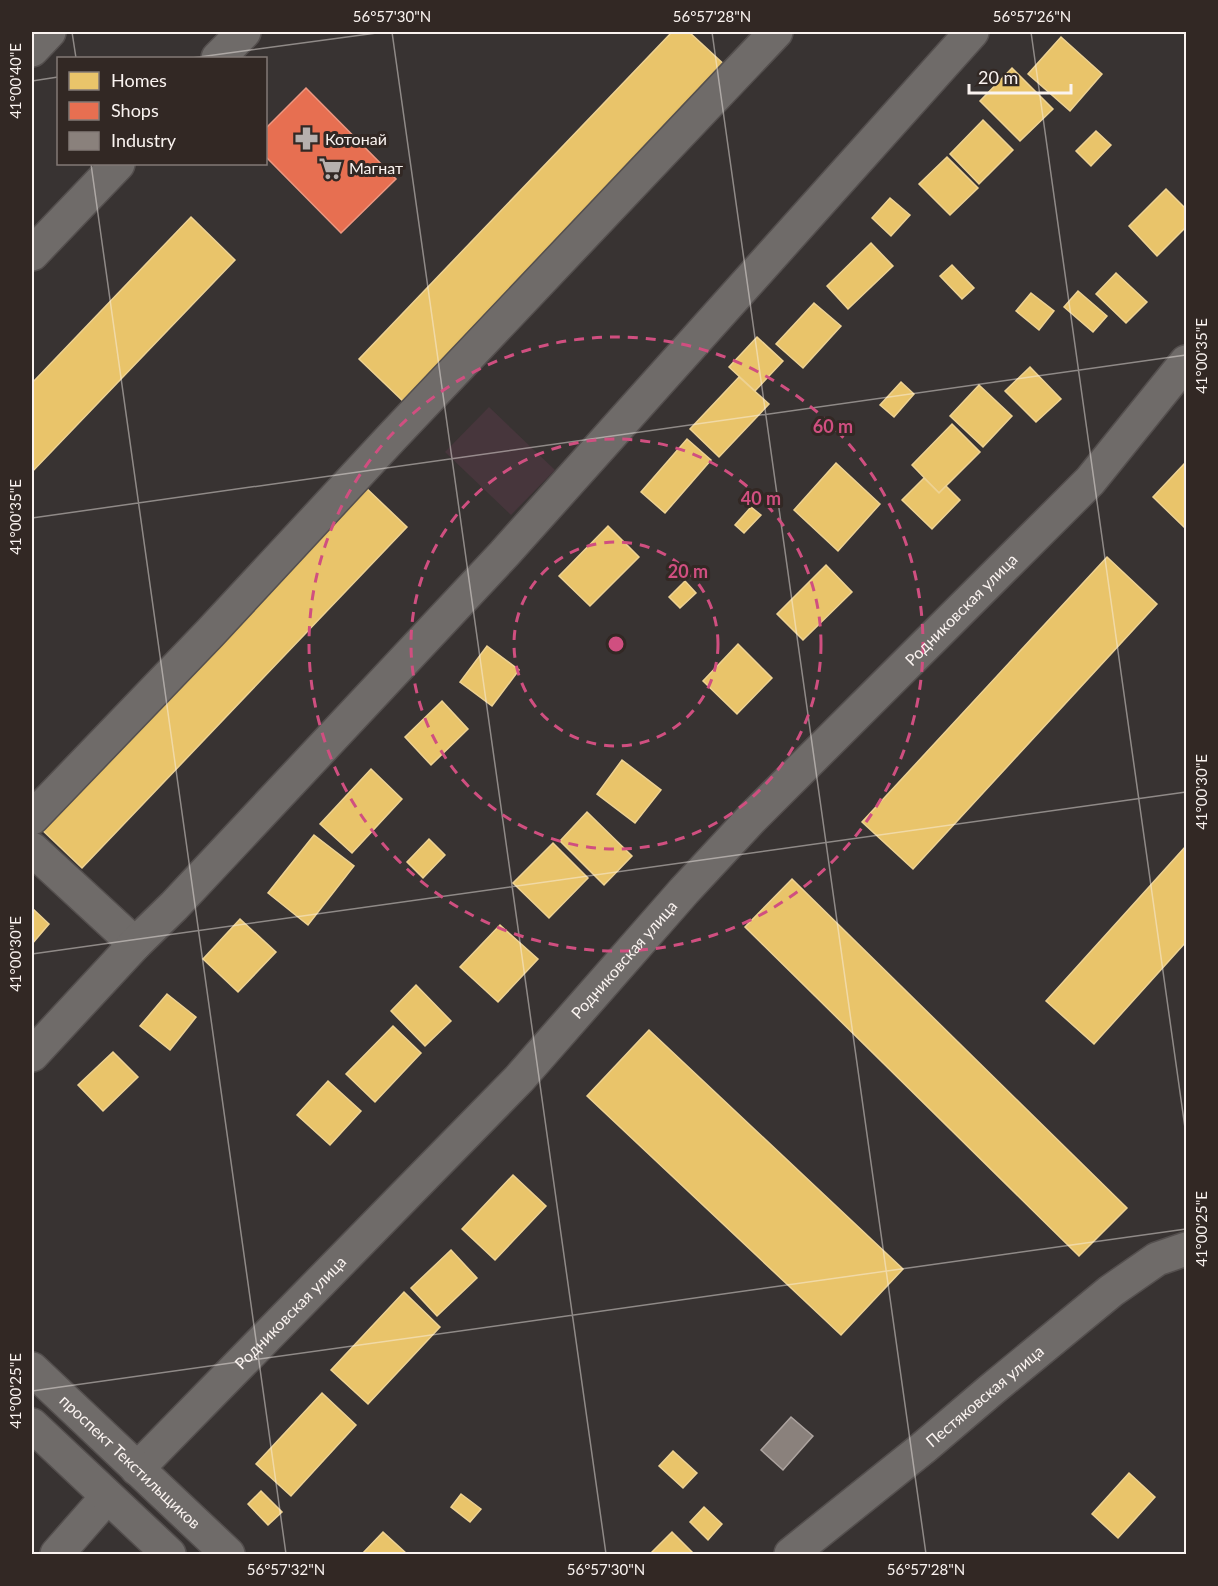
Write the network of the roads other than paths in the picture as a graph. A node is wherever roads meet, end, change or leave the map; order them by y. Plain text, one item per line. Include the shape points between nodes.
1 (49, 32) edge
2 (244, 32) edge
3 (776, 32) edge
4 (972, 32) edge
5 (32, 50) edge
6 (219, 57) edge
7 (117, 165) edge
8 (32, 254) edge
9 (1186, 362) edge
10 (32, 818) edge
11 (32, 849) edge
12 (135, 944) junction
13 (32, 1055) edge
14 (1186, 1249) edge
15 (32, 1369) edge
16 (32, 1425) edge
17 (137, 1469) junction
18 (107, 1497) junction
19 (57, 1554) edge
20 (169, 1554) edge
21 (228, 1554) edge
22 (791, 1554) edge

1 - 5 street
2 - 6 street
3 - 10 street
4 - 12 street via 504,554
7 - 8 street
9 - 17 street, Родниковская улица via 1090,481 753,818 519,1079
11 - 12 street
12 - 13 street
14 - 22 street, Пестяковская улица via 1157,1259 1111,1291
15 - 17 street, проспект Текстильщиков
16 - 18 street
17 - 18 street, Родниковская улица
17 - 21 street, проспект Текстильщиков
18 - 19 street, Родниковская улица
18 - 20 street

